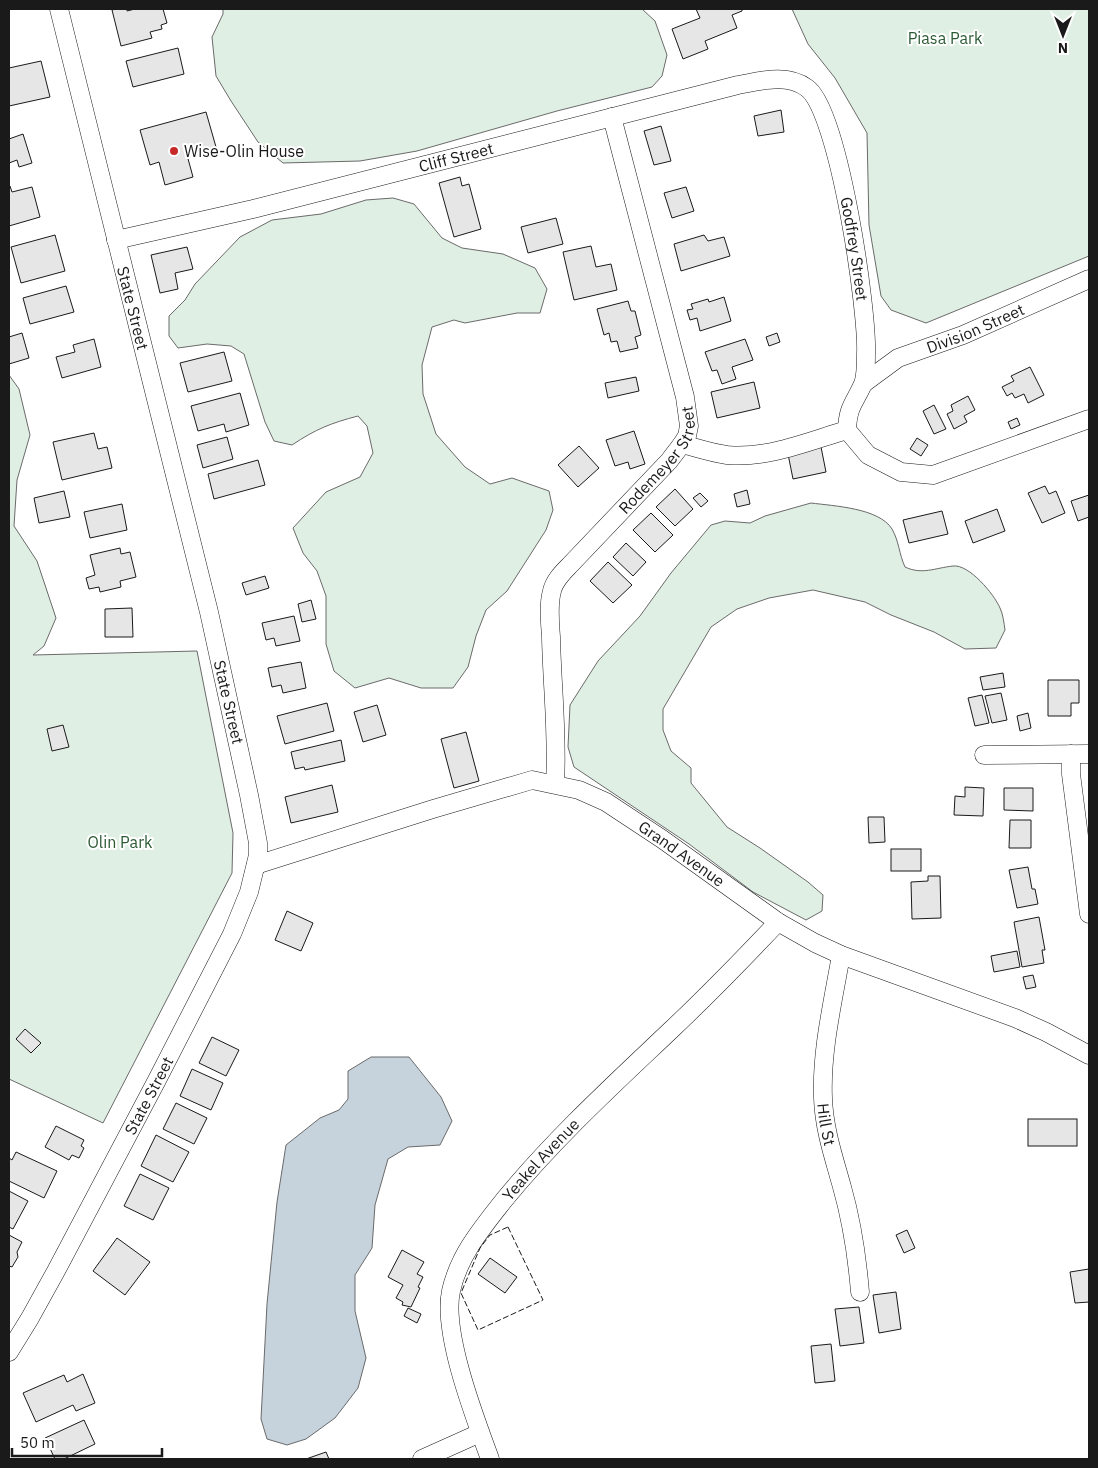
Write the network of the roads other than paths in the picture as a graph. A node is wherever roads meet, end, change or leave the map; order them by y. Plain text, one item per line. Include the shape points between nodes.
1 (59, 9) edge
2 (796, 82) joint
3 (612, 117) junction
4 (116, 240) junction
5 (1089, 279) edge
6 (864, 383) junction
7 (1089, 419) edge
8 (847, 430) junction
9 (682, 444) junction
10 (1071, 754) junction
11 (1089, 754) edge
12 (984, 755) dead end
13 (555, 784) junction
14 (256, 865) junction
15 (1089, 914) edge
16 (778, 922) junction
17 (841, 955) junction
18 (1089, 1055) edge
19 (860, 1292) dead end
20 (9, 1352) edge
21 (480, 1433) junction
22 (422, 1459) edge
23 (490, 1459) edge

1 - 4 street, State Street
2 - 3 street, Cliff Street via 773,79 738,85
2 - 6 street, Godfrey Street via 815,95 844,183 862,298 867,353
3 - 4 street, Cliff Street via 253,209
3 - 9 street, Rodemeyer Street via 685,397 690,426
4 - 14 street, State Street via 250,795 258,843
5 - 6 street, Division Street via 963,335 898,358
6 - 8 street, Godfrey Street via 852,403
7 - 8 street via 933,475 901,472 868,455
8 - 9 street via 771,452 749,455 727,455
9 - 13 street, Rodemeyer Street via 552,588 550,625 557,758
10 - 11 street
10 - 12 street
10 - 15 street
13 - 14 street, Grand Avenue via 532,780
13 - 16 street, Grand Avenue via 606,802
14 - 20 street, State Street via 249,892 228,942 56,1272
16 - 17 street, Grand Avenue
16 - 21 street, Yeakel Avenue via 718,985 569,1127 518,1184 468,1249 451,1292 449,1313 455,1347
17 - 18 street, Grand Avenue via 1015,1018
17 - 19 street, Hill St via 825,1057 823,1099 829,1145 855,1241
21 - 22 street
21 - 23 street, Yeakel Avenue

